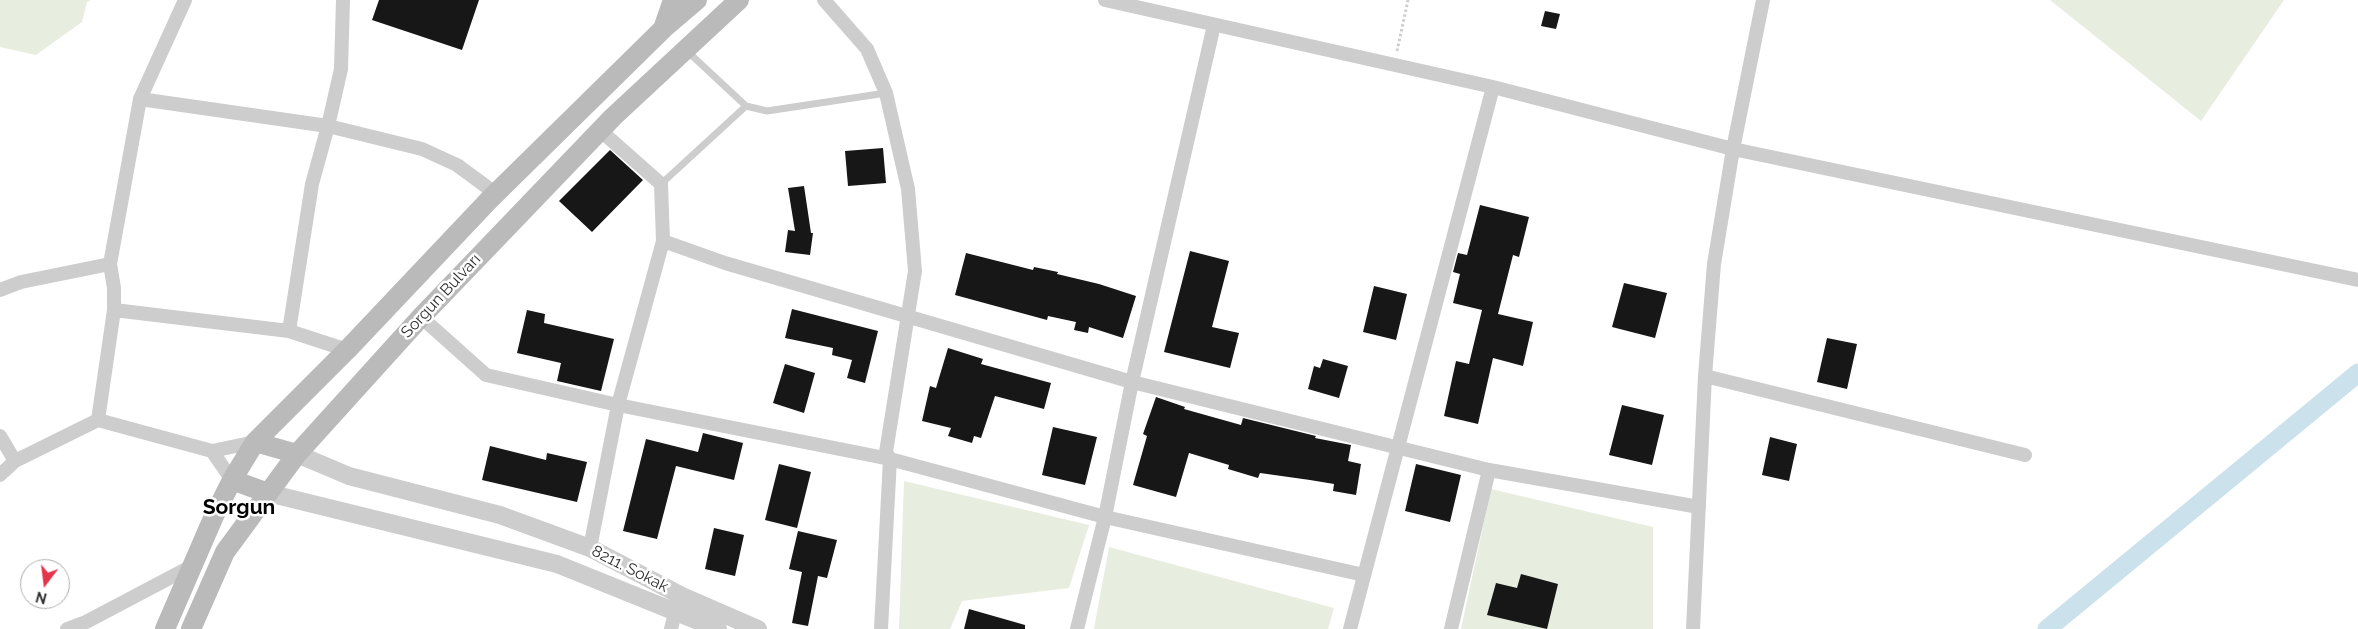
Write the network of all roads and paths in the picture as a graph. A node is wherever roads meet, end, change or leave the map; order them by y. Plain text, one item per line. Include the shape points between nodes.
1 (185, 0) edge
2 (343, 0) edge
3 (673, 0) edge
4 (696, 0) edge
5 (739, 0) edge
6 (824, 0) edge
7 (1105, 0) edge
8 (1408, 0) edge
9 (1763, 0) edge
10 (1214, 25) junction
11 (663, 29) junction
12 (685, 49) junction
13 (1394, 65) junction
14 (1493, 87) junction
15 (886, 93) junction
16 (140, 99) junction
17 (746, 106) junction
18 (328, 126) junction
19 (601, 130) junction
20 (1733, 149) junction
21 (661, 184) junction
22 (495, 194) junction
23 (663, 241) junction
24 (110, 264) junction
25 (2358, 280) edge
26 (0, 290) edge
27 (114, 310) junction
28 (909, 316) junction
29 (421, 317) junction
30 (288, 331) junction
31 (346, 350) junction
32 (1705, 376) junction
33 (1132, 382) junction
34 (618, 405) junction
35 (98, 420) junction
36 (0, 436) edge
37 (255, 442) junction
38 (1398, 448) junction
39 (212, 451) junction
40 (297, 454) junction
41 (2025, 455) dead end
42 (890, 459) junction
43 (15, 461) junction
44 (1489, 470) junction
45 (0, 475) edge
46 (232, 480) junction
47 (268, 494) junction
48 (1699, 507) junction
49 (1105, 517) junction
50 (590, 548) junction
51 (194, 565) junction
52 (1364, 575) junction
53 (673, 621) edge
54 (67, 629) edge
55 (165, 629) edge
56 (191, 629) edge
57 (718, 629) edge
58 (758, 629) edge
59 (881, 629) edge
60 (1077, 629) edge
61 (1350, 629) edge
62 (1450, 629) edge
63 (1693, 629) edge

1 - 16 street
2 - 18 street via 341,69
3 - 11 main road
4 - 11 main road, Sorgun Bulvarı
5 - 12 main road, Sorgun Bulvarı
6 - 15 street via 867,49
7 - 10 street
8 - 13 path
9 - 20 street
10 - 13 street
10 - 33 street
11 - 22 main road, Sorgun Bulvarı
12 - 17 lane
12 - 19 main road, Sorgun Bulvarı
13 - 14 street
14 - 20 street
14 - 38 street
15 - 17 lane via 767,111
15 - 28 street via 908,189 915,271
16 - 18 street
16 - 24 street
17 - 21 lane
18 - 22 street via 422,149 457,165
18 - 30 street via 312,184
19 - 21 street
19 - 29 main road, Sorgun Bulvarı
20 - 25 street
20 - 32 street via 1714,264
21 - 23 street
22 - 31 main road, Sorgun Bulvarı
23 - 28 street via 725,263
23 - 34 street
24 - 26 street via 22,282
24 - 27 street
27 - 30 street
27 - 35 street
28 - 33 street
28 - 42 street via 886,452
29 - 34 street via 486,376
29 - 40 main road, Sorgun Bulvarı
30 - 31 street
31 - 37 main road, Sorgun Bulvarı
32 - 41 street
32 - 48 street
33 - 38 street
33 - 49 street
34 - 42 street
34 - 50 street
35 - 39 street
35 - 43 street
36 - 43 street
37 - 39 street
37 - 40 main road
37 - 46 main road, Sorgun Bulvarı
38 - 44 street
38 - 52 street
39 - 46 street
40 - 47 main road, Sorgun Bulvarı
40 - 50 street, 8211. Sokak via 349,476 500,515
42 - 49 street
42 - 59 street
43 - 45 street
44 - 48 street
44 - 62 street
46 - 47 main road
46 - 51 main road, Sorgun Bulvarı
47 - 53 street via 557,564
47 - 56 main road, Sorgun Bulvarı via 225,552
48 - 63 street
49 - 52 street
49 - 60 street
50 - 58 street, 8211. Sokak via 682,596
51 - 54 street
51 - 55 main road, Sorgun Bulvarı
52 - 61 street
53 - 57 street

